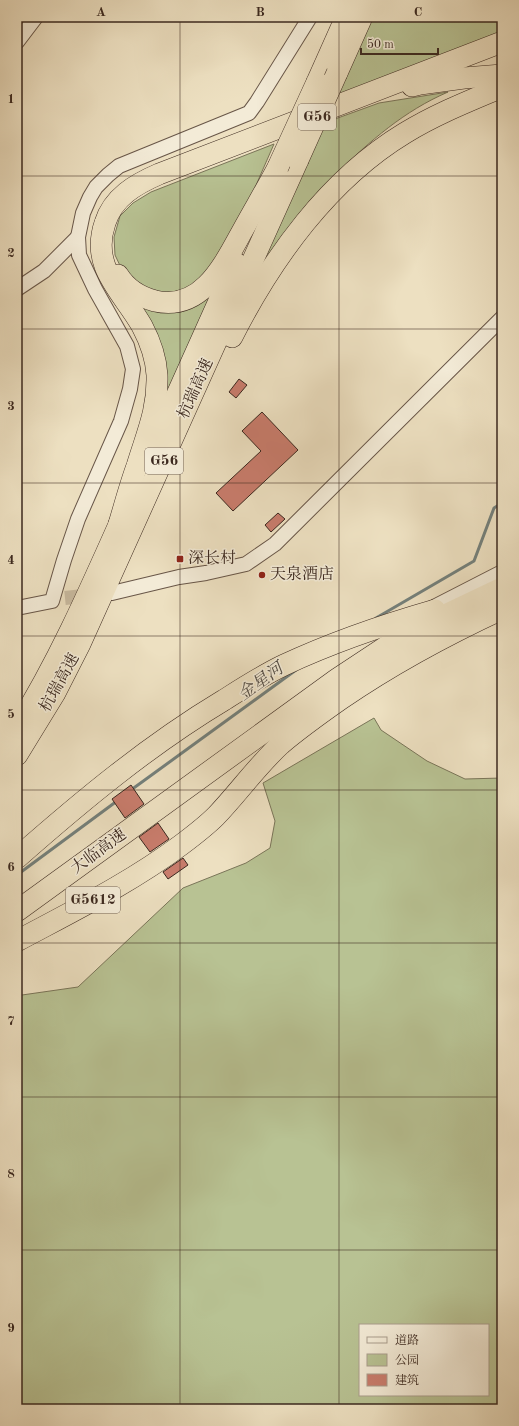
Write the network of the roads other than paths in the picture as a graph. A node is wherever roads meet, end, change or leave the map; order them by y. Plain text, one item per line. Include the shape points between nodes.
1 (36, 17) edge
2 (310, 17) edge
3 (346, 17) edge
4 (362, 17) edge
5 (17, 42) edge
6 (502, 42) edge
7 (502, 75) edge
8 (502, 88) edge
9 (278, 167) junction
10 (78, 237) junction
11 (17, 289) edge
12 (502, 318) edge
13 (155, 480) junction
14 (119, 524) junction
15 (502, 572) edge
16 (112, 593) dead end
17 (499, 600) edge
18 (17, 608) edge
19 (420, 615) junction
20 (17, 728) edge
21 (17, 754) edge
22 (17, 858) edge
23 (17, 911) edge
24 (17, 941) edge

1 - 5 street
2 - 10 street via 249,113 119,166 104,179 90,197 83,213
3 - 9 highway, 杭瑞高速 / G56, bridge
4 - 13 highway, 杭瑞高速 / G56, bridge
6 - 14 highway via 159,174 134,186 117,202 102,230 103,263 113,284 149,339 157,373 153,418
7 - 9 highway via 420,84 379,97 148,187 127,203 118,215 111,232 110,251 120,278 141,296 159,302 182,300 195,295 211,282 224,265
8 - 13 highway via 435,116 395,140 350,175 322,204 288,246 249,308
9 - 14 highway, 杭瑞高速 / G56
10 - 11 street via 44,272
10 - 18 street via 79,255 127,346 133,369 130,389 121,422 78,519 64,560 59,600
12 - 16 street via 275,544 246,564
13 - 21 highway, 杭瑞高速 / G56 via 77,650 55,693
14 - 20 highway, 杭瑞高速 / G56 via 61,650
15 - 19 street
17 - 19 highway
17 - 23 highway, 大临高速 / G5612 via 441,617 387,646 337,679
17 - 24 highway, G5612 via 464,627 392,666 316,717 281,744 201,830 166,856 102,895
19 - 22 highway via 322,648 255,680 146,752 97,789

